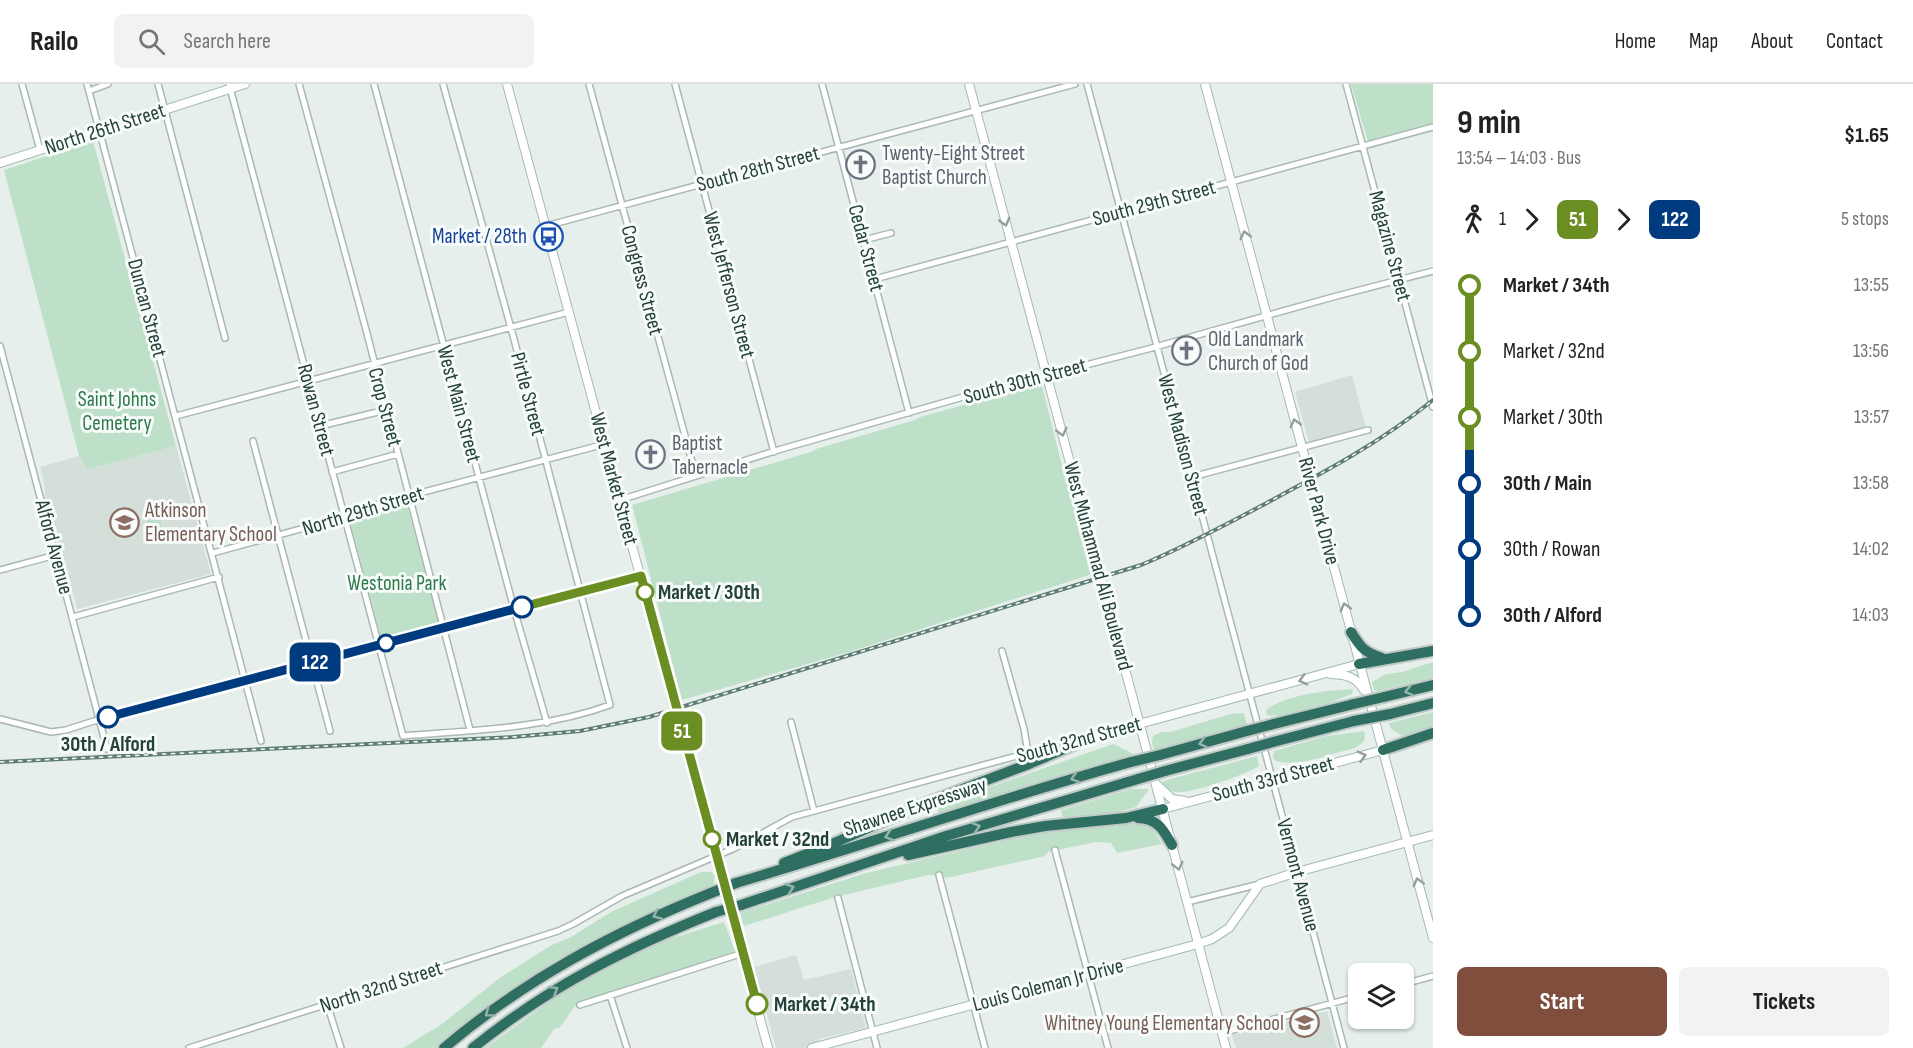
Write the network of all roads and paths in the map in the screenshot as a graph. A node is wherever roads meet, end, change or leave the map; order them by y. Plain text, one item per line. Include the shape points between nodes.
1 (22, 84) edge
2 (87, 84) edge
3 (108, 84) edge
4 (158, 84) edge
5 (245, 84) edge
6 (299, 84) edge
7 (374, 84) edge
8 (443, 84) edge
9 (507, 84) edge
10 (589, 84) edge
11 (675, 84) edge
12 (822, 84) edge
13 (969, 84) edge
14 (1075, 84) edge
15 (1087, 84) edge
16 (1205, 84) edge
17 (1346, 84) edge
18 (229, 86) edge
19 (89, 91) junction
20 (165, 110) junction
21 (976, 111) junction
22 (1433, 128) edge
23 (100, 131) junction
24 (1362, 146) junction
25 (839, 147) junction
26 (40, 150) junction
27 (0, 163) edge
28 (1232, 182) junction
29 (702, 184) junction
30 (622, 206) junction
31 (1121, 212) junction
32 (546, 226) junction
33 (891, 233) dead end
34 (864, 240) junction
35 (1011, 242) junction
36 (1433, 271) edge
37 (874, 279) junction
38 (1399, 280) junction
39 (569, 312) junction
40 (1267, 316) junction
41 (511, 328) junction
42 (225, 338) dead end
43 (444, 345) junction
44 (0, 346) edge
45 (1157, 346) junction
46 (374, 364) junction
47 (1047, 376) junction
48 (308, 381) junction
49 (1433, 407) edge
50 (386, 410) junction
51 (909, 413) junction
52 (176, 416) junction
53 (320, 426) junction
54 (1368, 430) dead end
55 (253, 441) dead end
56 (605, 444) junction
57 (1302, 448) junction
58 (774, 452) junction
59 (398, 454) junction
60 (545, 460) junction
61 (332, 472) junction
62 (479, 477) junction
63 (696, 477) junction
64 (1192, 477) junction
65 (409, 496) junction
66 (620, 500) junction
67 (344, 515) junction
68 (279, 536) junction
69 (213, 553) junction
70 (56, 555) junction
71 (1215, 562) joint
72 (0, 570) edge
73 (641, 576) junction
74 (219, 577) junction
75 (580, 592) junction
76 (514, 609) junction
77 (73, 617) junction
78 (443, 628) junction
79 (1351, 632) junction
80 (378, 645) junction
81 (1002, 651) dead end
82 (1433, 651) edge
83 (1386, 659) junction
84 (312, 663) junction
85 (1359, 664) junction
86 (1323, 674) junction
87 (246, 681) junction
88 (1433, 685) edge
89 (1367, 693) junction
90 (1250, 694) junction
91 (1433, 703) edge
92 (100, 719) junction
93 (2, 720) edge
94 (791, 722) dead end
95 (547, 723) junction
96 (1139, 724) junction
97 (470, 730) junction
98 (330, 731) dead end
99 (1433, 733) edge
100 (261, 741) dead end
101 (1078, 743) junction
102 (107, 749) dead end
103 (1383, 750) junction
104 (1028, 753) junction
105 (1272, 779) junction
106 (1155, 782) junction
107 (1190, 801) junction
108 (1163, 809) junction
109 (814, 811) junction
110 (1126, 818) junction
111 (1433, 835) edge
112 (1407, 842) junction
113 (1172, 845) junction
114 (1055, 850) dead end
115 (717, 856) junction
116 (840, 871) junction
117 (1297, 872) junction
118 (939, 875) dead end
119 (736, 883) junction
120 (1260, 884) junction
121 (838, 898) dead end
122 (1187, 902) junction
123 (573, 924) joint
124 (1433, 938) edge
125 (1198, 944) junction
126 (743, 953) junction
127 (1089, 974) junction
128 (1433, 976) edge
129 (1414, 981) edge
130 (610, 995) junction
131 (1348, 999) edge
132 (327, 1004) junction
133 (1332, 1004) junction
134 (580, 1005) dead end
135 (974, 1005) junction
136 (873, 1032) junction
137 (1222, 1033) junction
138 (190, 1048) edge
139 (341, 1048) edge
140 (444, 1048) edge
141 (472, 1048) edge
142 (627, 1048) edge
143 (768, 1048) edge
144 (812, 1048) edge
145 (878, 1048) edge
146 (985, 1048) edge
147 (1108, 1048) edge
148 (1226, 1048) edge
149 (1344, 1048) edge

1 - 26 street
2 - 19 street, Duncan Street
3 - 19 street
4 - 20 street
5 - 18 street, North 26th Street
6 - 46 street, Crop Street
7 - 43 street, West Main Street
8 - 41 street, Pirtle Street
9 - 32 street, West Market Street
10 - 30 street, Congress Street
11 - 29 street, West Jefferson Street
12 - 25 street, Cedar Street
13 - 21 street, West Muhammad Ali Boulevard
14 - 21 street, South 28th Street
15 - 31 street, West Madison Street
16 - 28 street, River Park Drive
17 - 24 street, Magazine Street
18 - 20 street, North 26th Street
18 - 48 street, Rowan Street
19 - 23 street, Duncan Street
20 - 23 street, North 26th Street
20 - 42 street
21 - 25 street, South 28th Street
21 -> 35 street, West Muhammad Ali Boulevard
22 - 24 street, South 29th Street
23 - 26 street, North 26th Street
23 - 52 street, Duncan Street
24 - 28 street, South 29th Street
24 - 38 street, Magazine Street
25 - 29 street, South 28th Street
25 - 34 street, Cedar Street
26 - 27 street, North 26th Street
28 - 31 street, South 29th Street
40 -> 28 street, River Park Drive
29 - 30 street, South 28th Street
29 - 58 street, West Jefferson Street
30 - 32 street, South 28th Street
30 - 63 street, Congress Street
31 - 35 street, South 29th Street
31 - 45 street, West Madison Street
32 - 39 street, West Market Street
33 - 34 street
34 - 37 street, Cedar Street
35 - 37 street, South 29th Street
35 - 47 street, West Muhammad Ali Boulevard
36 - 38 street, South 30th Street
37 - 51 street, Cedar Street
38 - 40 street, South 30th Street
38 - 49 street, Magazine Street
39 - 41 street
39 - 56 street, West Market Street
40 - 45 street, South 30th Street
57 -> 40 street, River Park Drive
41 - 43 street
41 - 60 street, Pirtle Street
43 - 46 street
43 - 62 street, West Main Street
44 - 70 street, Alford Avenue
45 - 47 street, South 30th Street
45 - 64 street, West Madison Street
46 - 48 street
46 - 50 street, Crop Street
47 - 51 street, South 30th Street
47 -> 96 street, West Muhammad Ali Boulevard
48 - 52 street
48 - 53 street, Rowan Street
50 - 53 street
50 - 59 street, Crop Street
51 - 58 street, South 30th Street
52 - 69 street, Duncan Street
53 - 61 street, Rowan Street
54 - 57 street
55 - 68 street
56 - 60 street
56 - 66 street, West Market Street
57 - 64 street
79 -> 57 street, River Park Drive
58 - 63 street, South 30th Street
59 - 61 street
59 - 65 street, Crop Street
60 - 62 street
60 - 75 street, Pirtle Street
61 - 67 street, Rowan Street
62 - 65 street, North 29th Street
62 - 76 street, West Main Street
63 - 66 street, South 30th Street
64 - 71 street, West Madison Street
65 - 67 street, North 29th Street
65 - 78 street, Crop Street
66 - 73 street, West Market Street
67 - 68 street, North 29th Street
67 - 80 street, Rowan Street
68 - 69 street, North 29th Street
68 - 84 street
69 - 74 street, Duncan Street
70 - 72 street
70 - 77 street, Alford Avenue
71 - 90 street, Vermont Avenue
73 - 75 street
73 - 115 street, West Market Street
74 - 77 street
74 - 87 street, Duncan Street
75 - 76 street
75 - 95 street, Pirtle Street via 610,705
76 - 78 street
76 - 95 street, West Main Street
77 - 92 street, Alford Avenue
78 - 80 street
78 - 97 street, Crop Street
79 - 83 highway via 1360,648
79 - 85 street, River Park Drive
80 - 84 street
80 - 97 street, Rowan Street via 403,736
81 - 104 street
82 - 83 highway
83 - 85 highway
84 - 87 street
84 - 98 street
85 - 86 street, South 32nd Street
85 - 89 street, River Park Drive
86 - 89 street via 1350,676
86 -> 90 street, South 32nd Street
87 - 92 street
87 - 100 street, Duncan Street
88 -> 119 highway, Shawnee Expressway, bridge via 1131,762
89 - 103 street, River Park Drive
90 - 96 street, South 32nd Street
90 - 105 street, Vermont Avenue
116 -> 91 highway, Shawnee Expressway, bridge via 1138,778
92 - 93 street via 57,732
92 - 102 street, Alford Avenue
94 - 109 street
95 - 97 street
96 - 101 street, South 32nd Street
96 - 106 street, West Muhammad Ali Boulevard
99 - 103 highway
101 - 104 street, South 32nd Street
101 - 119 highway
105 -> 103 street, South 33rd Street
103 - 112 street, River Park Drive
104 - 109 street, South 32nd Street
105 - 107 street, South 33rd Street
105 - 117 street, Vermont Avenue
106 - 107 street via 1172,799
106 - 108 street, West Muhammad Ali Boulevard
107 - 108 street, South 33rd Street
108 - 110 highway
108 - 113 street, West Muhammad Ali Boulevard
109 - 115 street, South 32nd Street via 792,817
110 - 113 highway via 1156,822
110 - 116 highway via 1011,832
111 - 112 street
112 - 117 street
124 -> 112 street, River Park Drive
113 -> 122 street, West Muhammad Ali Boulevard
114 - 127 street
115 - 123 street, South 32nd Street via 622,896
115 - 126 street, West Market Street
141 -> 116 highway, Shawnee Expressway, bridge via 527,1008 627,950 716,912
117 - 120 street
117 - 133 street, Vermont Avenue
118 - 135 street
119 -> 140 highway, Shawnee Expressway, bridge via 624,930 563,963
120 - 122 street
120 - 125 street, Louis Coleman Jr Drive via 1229,928
121 - 136 street
122 - 125 street, West Muhammad Ali Boulevard
123 - 132 street, North 32nd Street
125 - 127 street, Louis Coleman Jr Drive
125 - 137 street, West Muhammad Ali Boulevard
126 - 130 street
126 - 143 street, West Market Street
127 - 135 street, Louis Coleman Jr Drive
127 - 147 street
128 - 129 street
130 - 134 street
130 - 142 street
131 - 133 street
132 - 138 street, North 32nd Street
132 - 139 street
133 - 137 street
133 - 149 street, Vermont Avenue
135 - 136 street, Louis Coleman Jr Drive
135 - 146 street
136 - 144 street, Louis Coleman Jr Drive
136 - 145 street
137 - 148 street, West Muhammad Ali Boulevard

